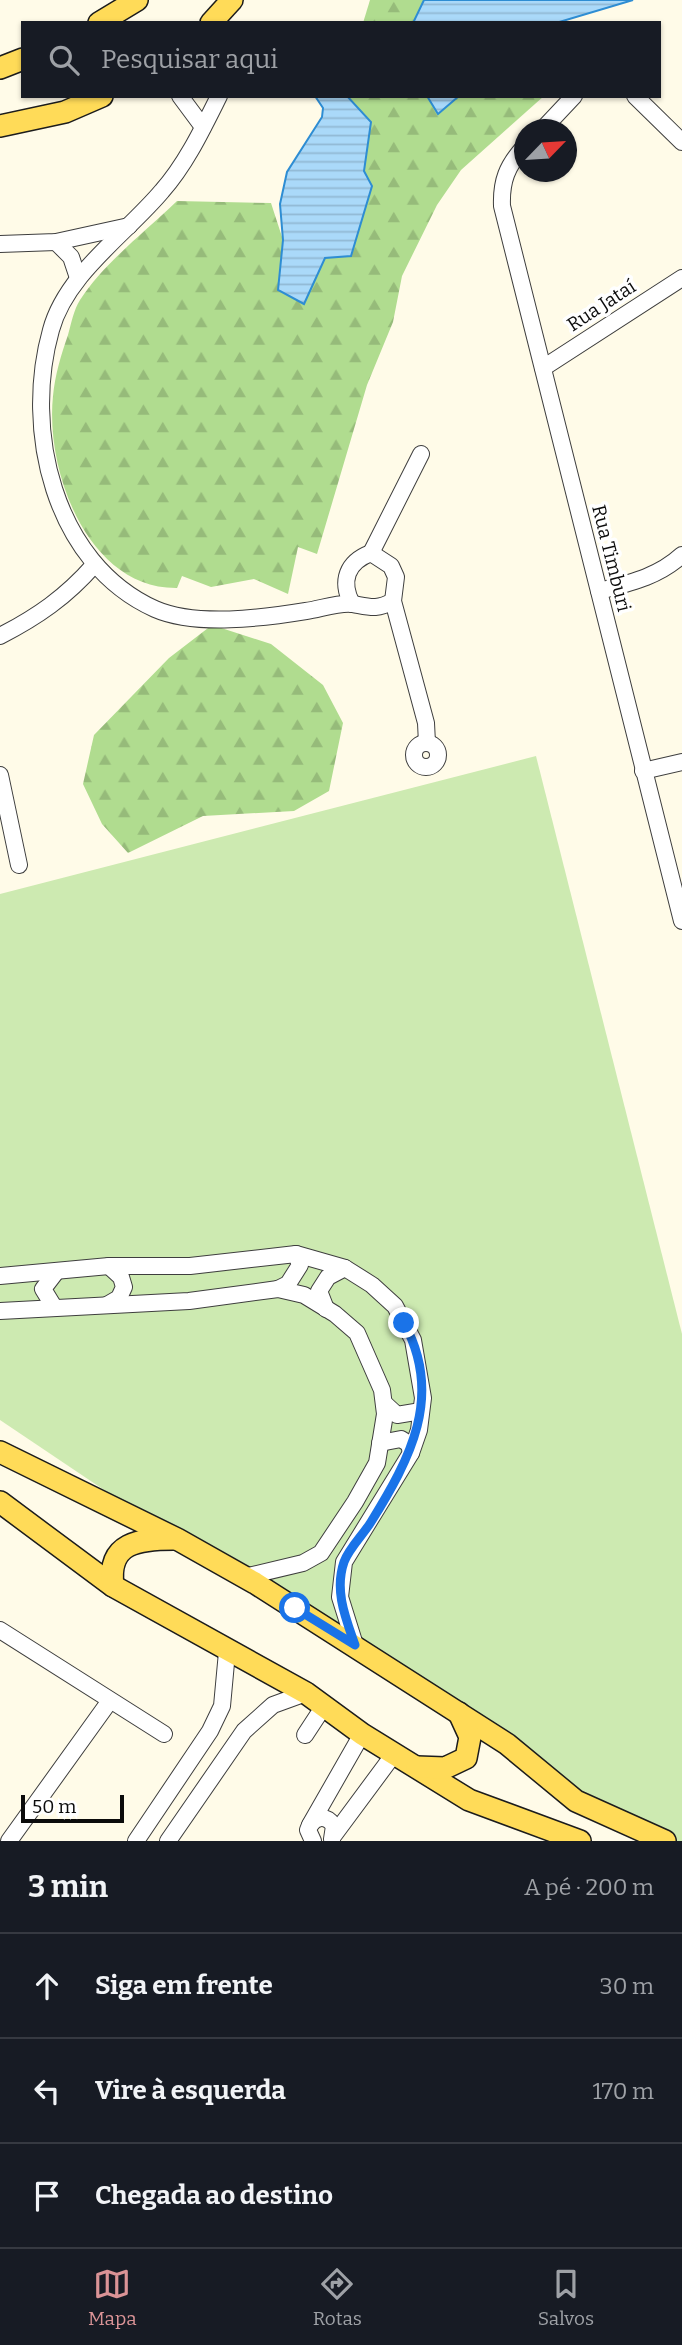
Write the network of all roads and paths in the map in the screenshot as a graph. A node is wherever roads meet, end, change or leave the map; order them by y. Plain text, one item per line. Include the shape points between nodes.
1 (137, 0) edge
2 (232, 0) edge
3 (102, 21) edge
4 (213, 21) edge
5 (21, 60) edge
6 (0, 68) edge
7 (97, 98) edge
8 (181, 98) edge
9 (218, 98) edge
10 (572, 98) edge
11 (637, 98) edge
12 (552, 119) edge
13 (0, 125) edge
14 (203, 127) junction
15 (682, 142) edge
16 (514, 159) edge
17 (129, 226) junction
18 (56, 242) junction
19 (0, 244) edge
20 (78, 278) junction
21 (682, 278) edge
22 (542, 368) junction
23 (421, 454) dead end
24 (371, 553) junction
25 (682, 555) edge
26 (93, 565) junction
27 (599, 591) junction
28 (393, 601) junction
29 (352, 604) junction
30 (0, 636) edge
31 (427, 743) dead end
32 (682, 762) edge
33 (643, 771) junction
34 (0, 775) edge
35 (19, 865) dead end
36 (682, 921) edge
37 (296, 1254) junction
38 (109, 1266) junction
39 (345, 1268) junction
40 (56, 1272) junction
41 (0, 1276) edge
42 (278, 1289) junction
43 (107, 1305) junction
44 (54, 1307) junction
45 (327, 1309) junction
46 (0, 1311) edge
47 (384, 1403) junction
48 (421, 1411) junction
49 (380, 1443) junction
50 (0, 1452) edge
51 (411, 1453) junction
52 (0, 1502) edge
53 (177, 1539) junction
54 (244, 1577) junction
55 (113, 1587) junction
56 (0, 1630) edge
57 (355, 1645) junction
58 (227, 1652) junction
59 (306, 1693) junction
60 (109, 1702) junction
61 (324, 1706) junction
62 (456, 1709) junction
63 (164, 1734) dead end
64 (362, 1734) junction
65 (305, 1735) dead end
66 (394, 1754) junction
67 (415, 1767) junction
68 (309, 1834) edge
69 (333, 1839) edge
70 (9, 1841) edge
71 (136, 1841) edge
72 (168, 1841) edge
73 (580, 1841) edge
74 (665, 1841) edge

1 - 3 main road
2 - 4 main road
5 - 6 main road
7 - 13 main road via 65,112
8 - 14 street
9 - 14 street
10 - 12 street
11 - 15 street
14 - 17 street via 165,188
16 - 22 street, Rua Timburi via 501,184 502,206
17 - 18 street
17 - 20 street
18 - 19 street
18 - 20 street via 71,257
20 - 26 street via 51,327 40,407 43,446 54,489
21 - 22 street, Rua Jataí
22 - 27 street, Rua Timburi
23 - 24 street
24 - 28 street via 382,558 396,577
24 - 29 street via 349,567 346,592
25 - 27 street via 639,581
26 - 29 street via 155,609 187,618 266,617
26 - 30 street via 69,593 34,619
27 - 33 street, Rua Timburi
28 - 29 street via 373,608
28 - 31 street via 426,723
32 - 33 street
33 - 36 street, Rua Timburi
34 - 35 street
37 - 38 street via 190,1266
37 - 39 street
37 - 42 street via 300,1265 295,1276
38 - 40 street
38 - 43 street via 124,1287 119,1298
39 - 45 street via 322,1283 319,1292
39 - 48 street via 396,1306 414,1340
40 - 41 street
40 - 44 street via 43,1289
42 - 43 street via 189,1301
42 - 45 street
43 - 44 street
44 - 46 street
45 - 47 street via 357,1333
47 - 48 street via 397,1415
47 - 49 street
48 - 51 street
49 - 51 street via 401,1439
49 - 54 street via 377,1463 321,1553 303,1563
50 - 53 main road
51 - 57 street via 344,1562 340,1597
52 - 55 main road
53 - 54 main road
53 - 55 main road via 150,1539 120,1551 113,1561
54 - 57 main road
55 - 58 main road
56 - 60 street
57 - 62 main road
58 - 59 main road
58 - 71 street via 222,1706 210,1731
59 - 61 main road
59 - 72 street via 273,1705 244,1731
60 - 63 street
60 - 70 street
61 - 64 main road
61 - 65 street
62 - 67 main road via 469,1729 471,1746 466,1758 446,1768
62 - 74 main road via 576,1801
64 - 66 main road
64 - 68 street
66 - 67 main road
66 - 69 street
67 - 73 main road via 469,1800
68 - 69 street via 316,1819 324,1818 334,1826

